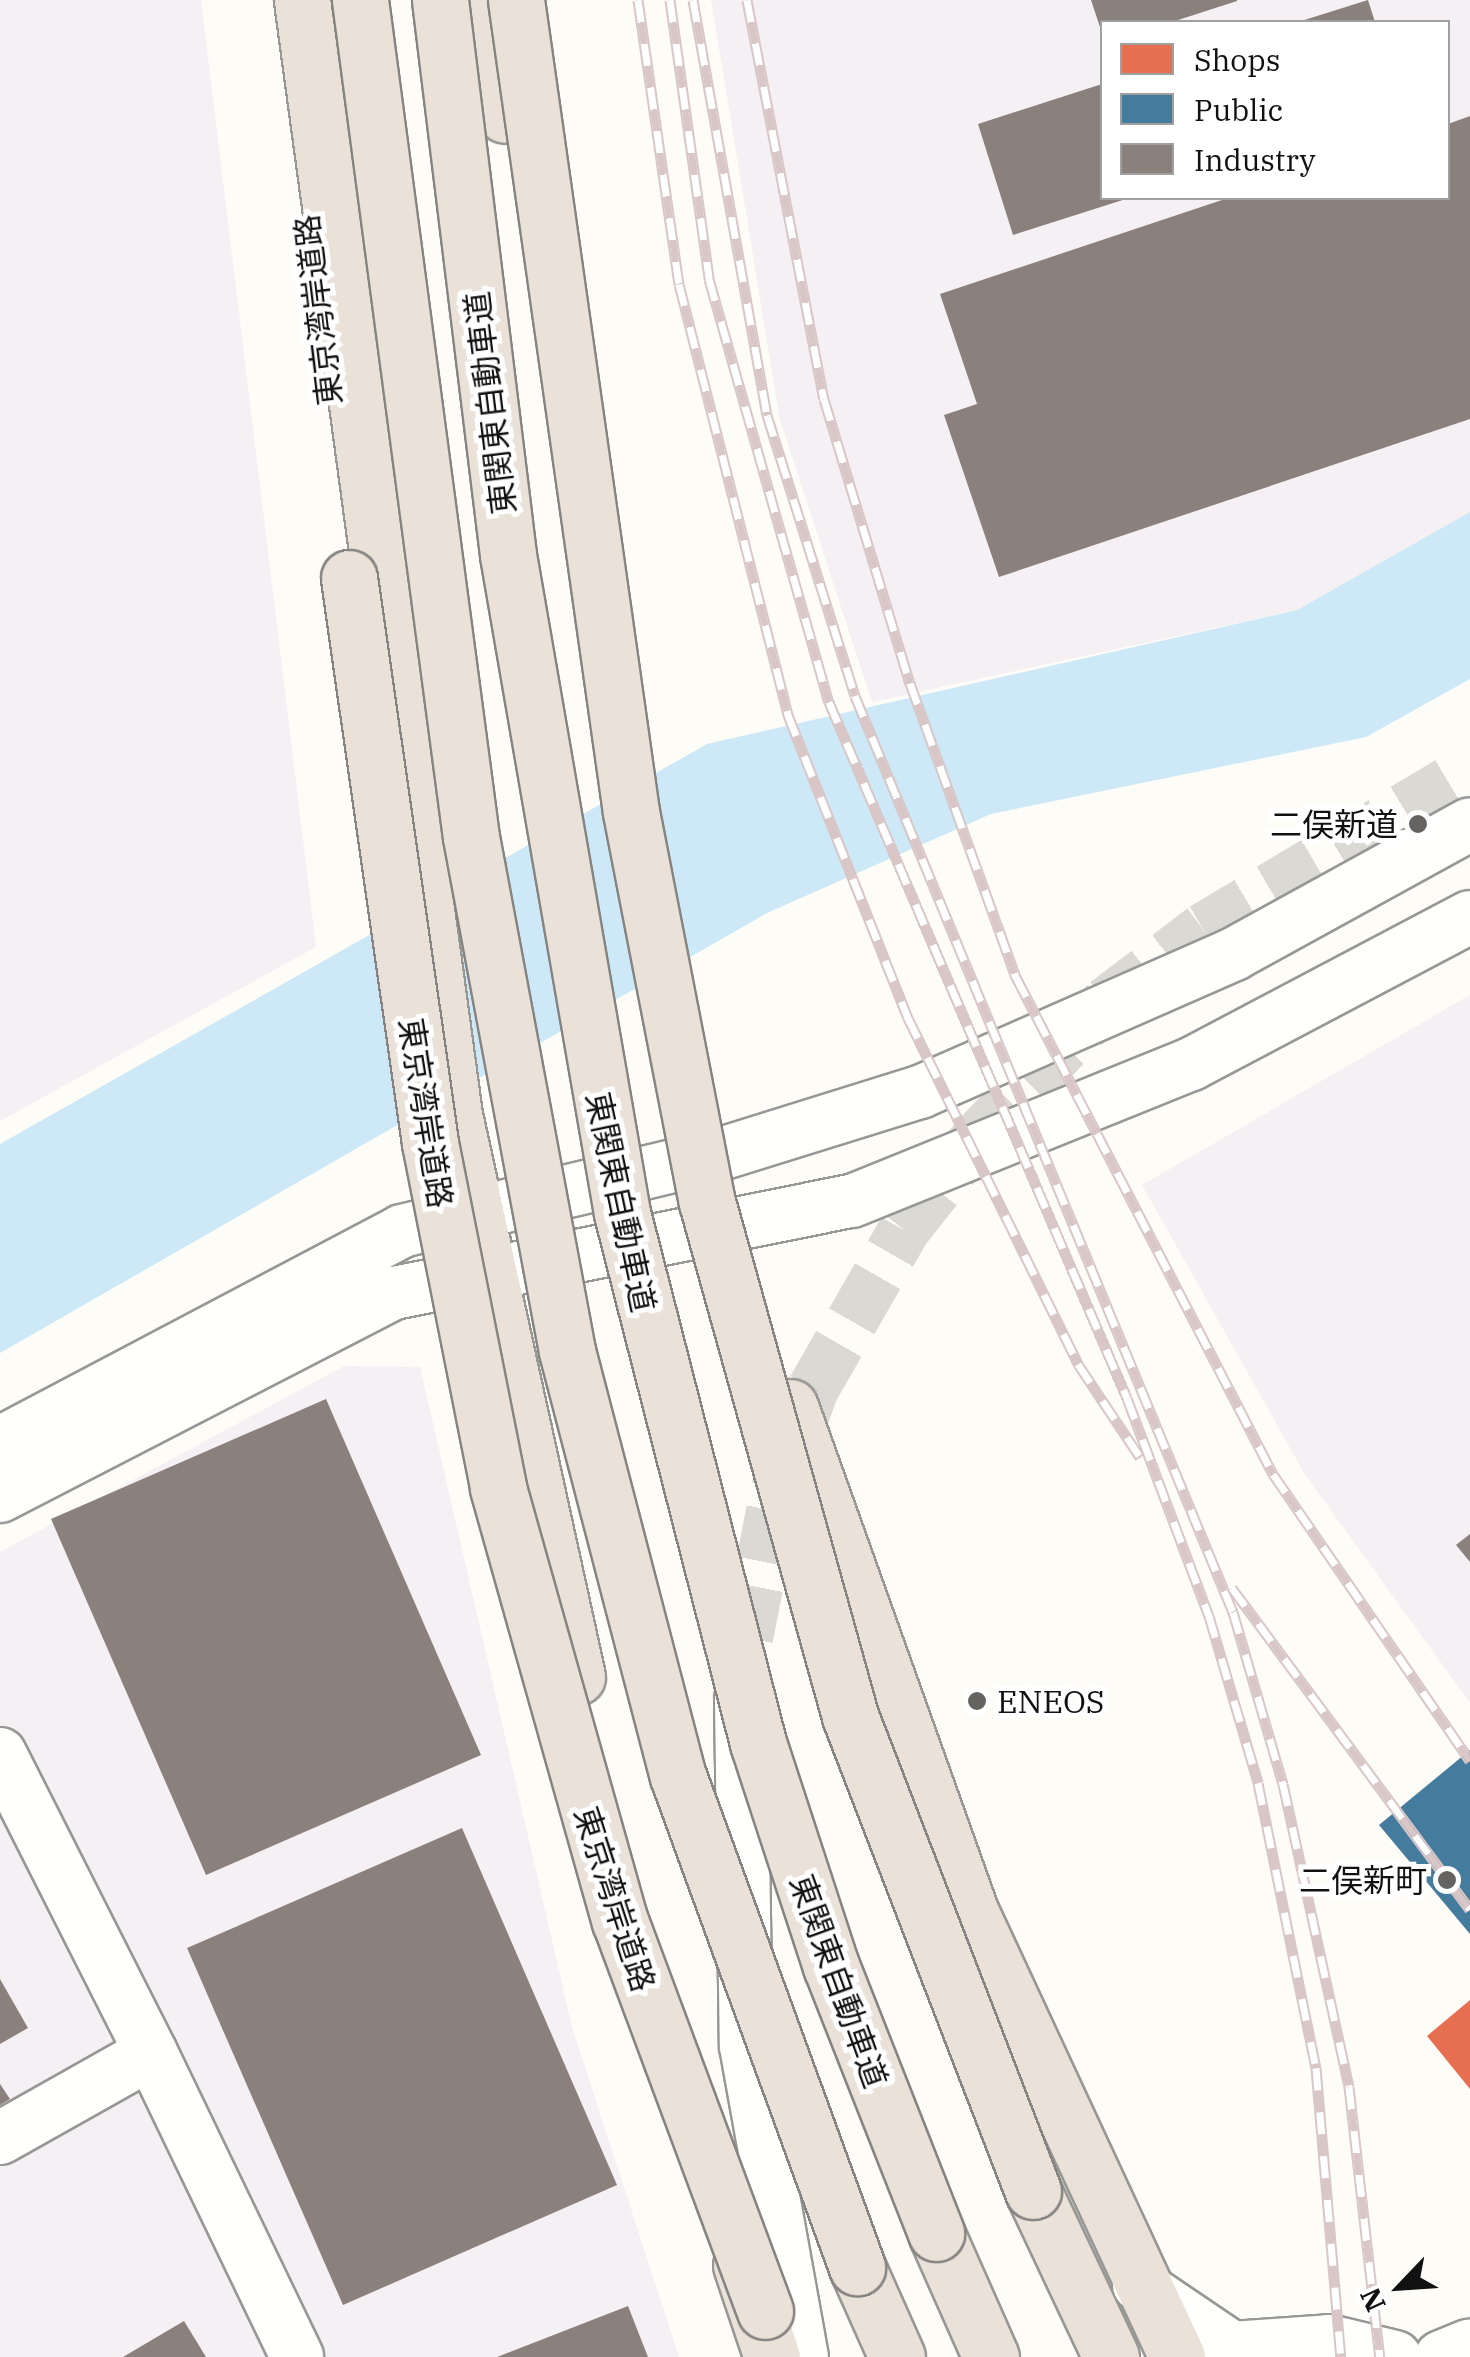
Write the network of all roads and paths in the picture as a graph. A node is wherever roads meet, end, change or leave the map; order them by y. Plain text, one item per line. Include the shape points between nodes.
1 (280, 0) edge
2 (302, 0) edge
3 (360, 0) edge
4 (440, 0) edge
5 (488, 0) edge
6 (516, 0) edge
7 (1470, 824) edge
8 (1470, 917) edge
9 (710, 1157) junction
10 (473, 1207) junction
11 (734, 1231) junction
12 (487, 1276) junction
13 (0, 1443) edge
14 (0, 1496) edge
15 (747, 1638) tunnel mouth
16 (0, 1754) edge
17 (151, 2053) junction
18 (0, 2138) edge
19 (1139, 2284) junction
20 (1470, 2345) edge
21 (297, 2357) edge
22 (772, 2357) edge
23 (786, 2357) edge
24 (802, 2357) edge
25 (897, 2357) edge
26 (992, 2357) edge
27 (1111, 2357) edge
28 (1177, 2357) edge
29 (1394, 2357) edge
30 (1441, 2357) edge

1 - 23 highway, 東京湾岸道路, bridge via 387,864 474,1377 530,1617 620,1921
2 - 10 highway, 東京湾岸道路 via 410,806
3 - 25 highway, bridge via 470,837 567,1352 647,1670 713,1884
4 - 26 highway, 東関東自動車道, bridge via 548,821 663,1394 726,1638 831,1966
5 - 9 highway, bridge via 592,661 672,1026
6 - 27 highway, bridge via 628,793 734,1313 894,1842 972,2048
7 - 9 street via 1134,1002 920,1092
8 - 11 street via 1102,1104 852,1201
9 - 10 street
9 - 11 highway
10 - 12 highway, 東京湾岸道路
10 - 13 street via 355,1253
11 - 12 street
11 - 19 highway via 929,1809
12 - 14 street via 394,1293
12 - 22 highway, 東京湾岸道路 via 618,1850
15 - 24 street via 738,1771 746,2046
16 - 17 street
17 - 18 street
17 - 21 street
19 - 28 highway
19 - 29 street via 1232,2348 1257,2353 1329,2340
20 - 30 street

